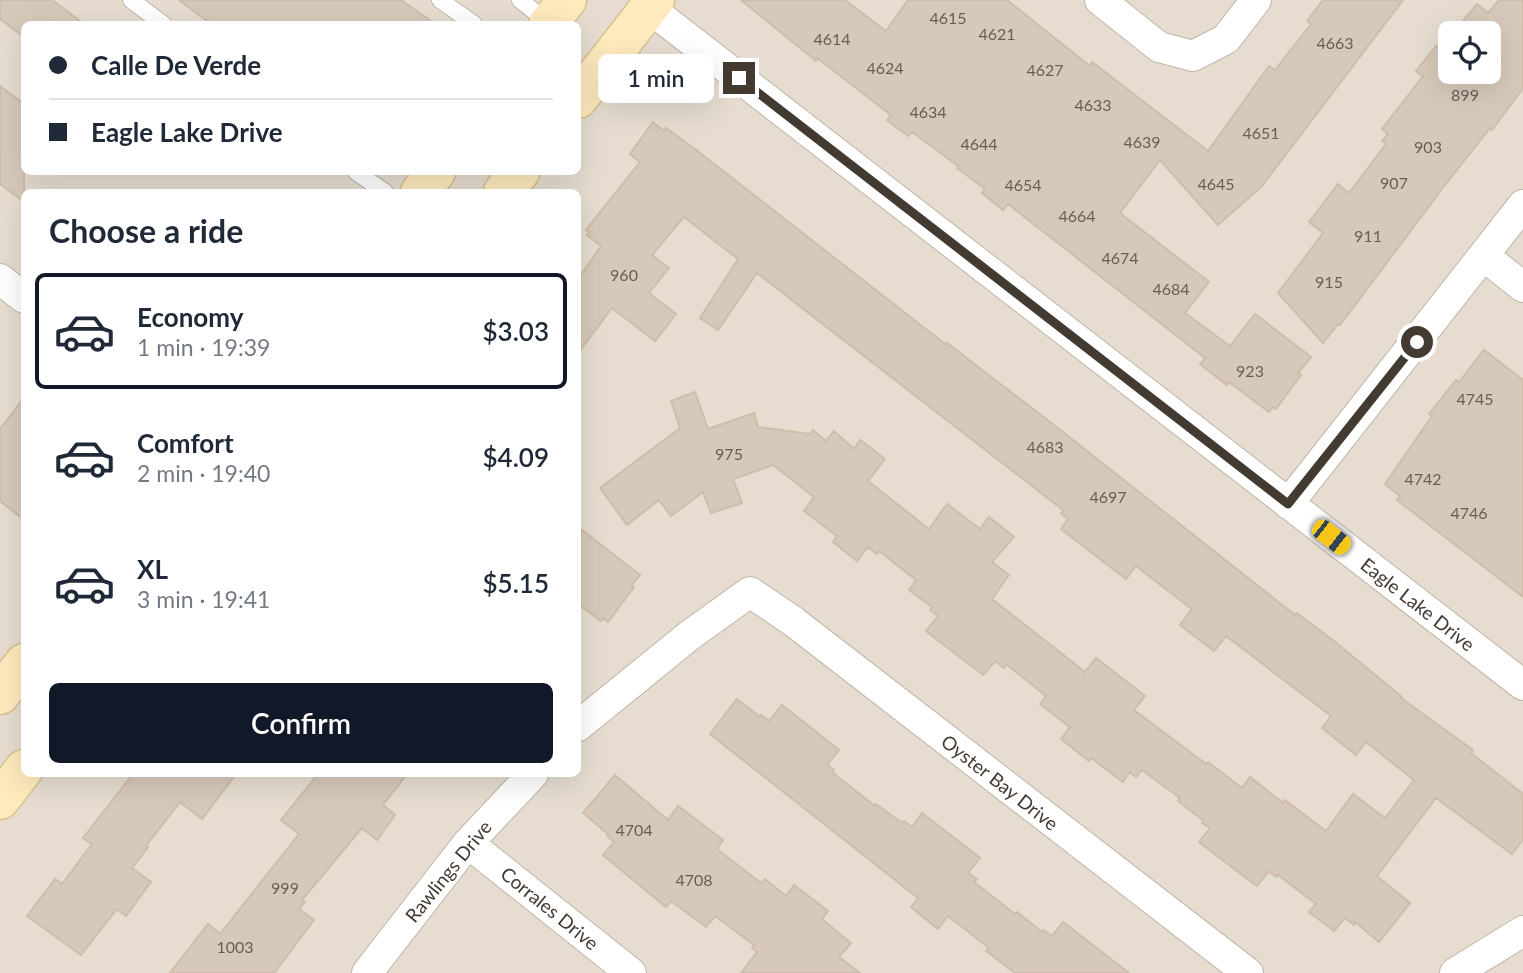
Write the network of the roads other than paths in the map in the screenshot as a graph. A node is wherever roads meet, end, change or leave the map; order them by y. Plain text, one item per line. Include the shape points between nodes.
1 (131, 0) edge
2 (440, 0) edge
3 (1100, 0) edge
4 (1256, 0) edge
5 (652, 4) edge
6 (159, 21) edge
7 (470, 21) edge
8 (581, 95) edge
9 (360, 175) edge
10 (517, 175) edge
11 (381, 189) edge
12 (506, 189) edge
13 (1523, 205) edge
14 (1484, 256) junction
15 (0, 279) edge
16 (1523, 287) edge
17 (21, 296) edge
18 (1288, 504) junction
19 (21, 667) edge
20 (1523, 685) edge
21 (0, 695) edge
22 (581, 724) edge
23 (21, 773) edge
24 (530, 777) edge
25 (0, 800) edge
26 (468, 843) junction
27 (1523, 931) edge
28 (367, 973) edge
29 (631, 973) edge
30 (1248, 973) edge
31 (1455, 973) edge

1 - 6 lane
2 - 7 lane
3 - 4 street via 1159,47 1193,56 1226,39
5 - 8 main road
5 - 18 street, Eagle Lake Drive
9 - 11 lane
10 - 12 main road
13 - 14 street
14 - 16 street
14 - 18 street
15 - 17 street
18 - 20 street, Eagle Lake Drive
19 - 21 main road
22 - 30 street, Oyster Bay Drive via 750,592
23 - 25 main road
24 - 26 street, Rawlings Drive
26 - 28 street, Rawlings Drive
26 - 29 street, Corrales Drive
27 - 31 street

